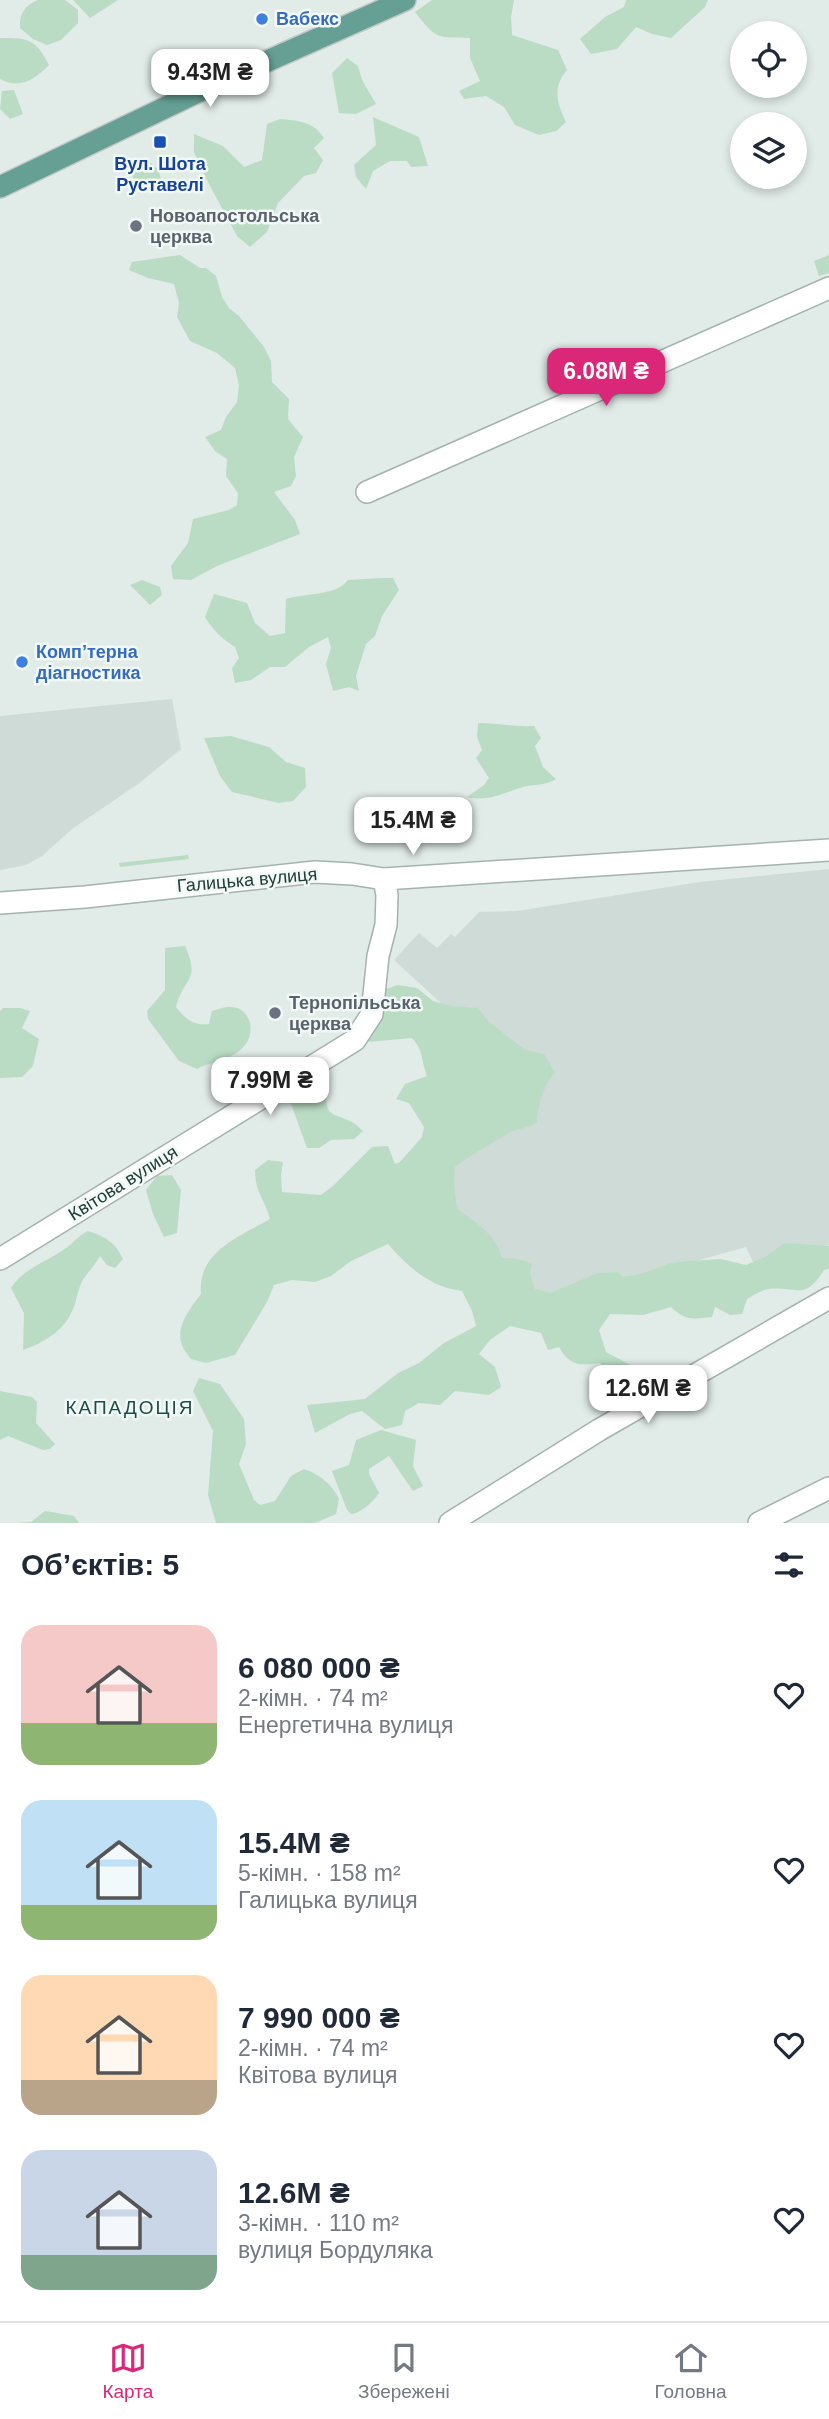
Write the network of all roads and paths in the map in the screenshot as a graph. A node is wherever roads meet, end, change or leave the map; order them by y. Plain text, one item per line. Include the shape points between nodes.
1 (405, 0) edge
2 (0, 187) edge
3 (829, 288) edge
4 (367, 492) dead end
5 (829, 850) edge
6 (384, 879) junction
7 (0, 902) edge
8 (0, 1259) edge
9 (829, 1298) edge
10 (829, 1488) edge
11 (450, 1523) edge
12 (759, 1523) edge

1 - 2 main road
3 - 4 street
5 - 6 street, Галицька вулиця
6 - 7 street, Галицька вулиця via 315,872
6 - 8 street, Квітова вулиця via 386,925 372,1014 355,1040
9 - 11 street via 599,1430
10 - 12 street

